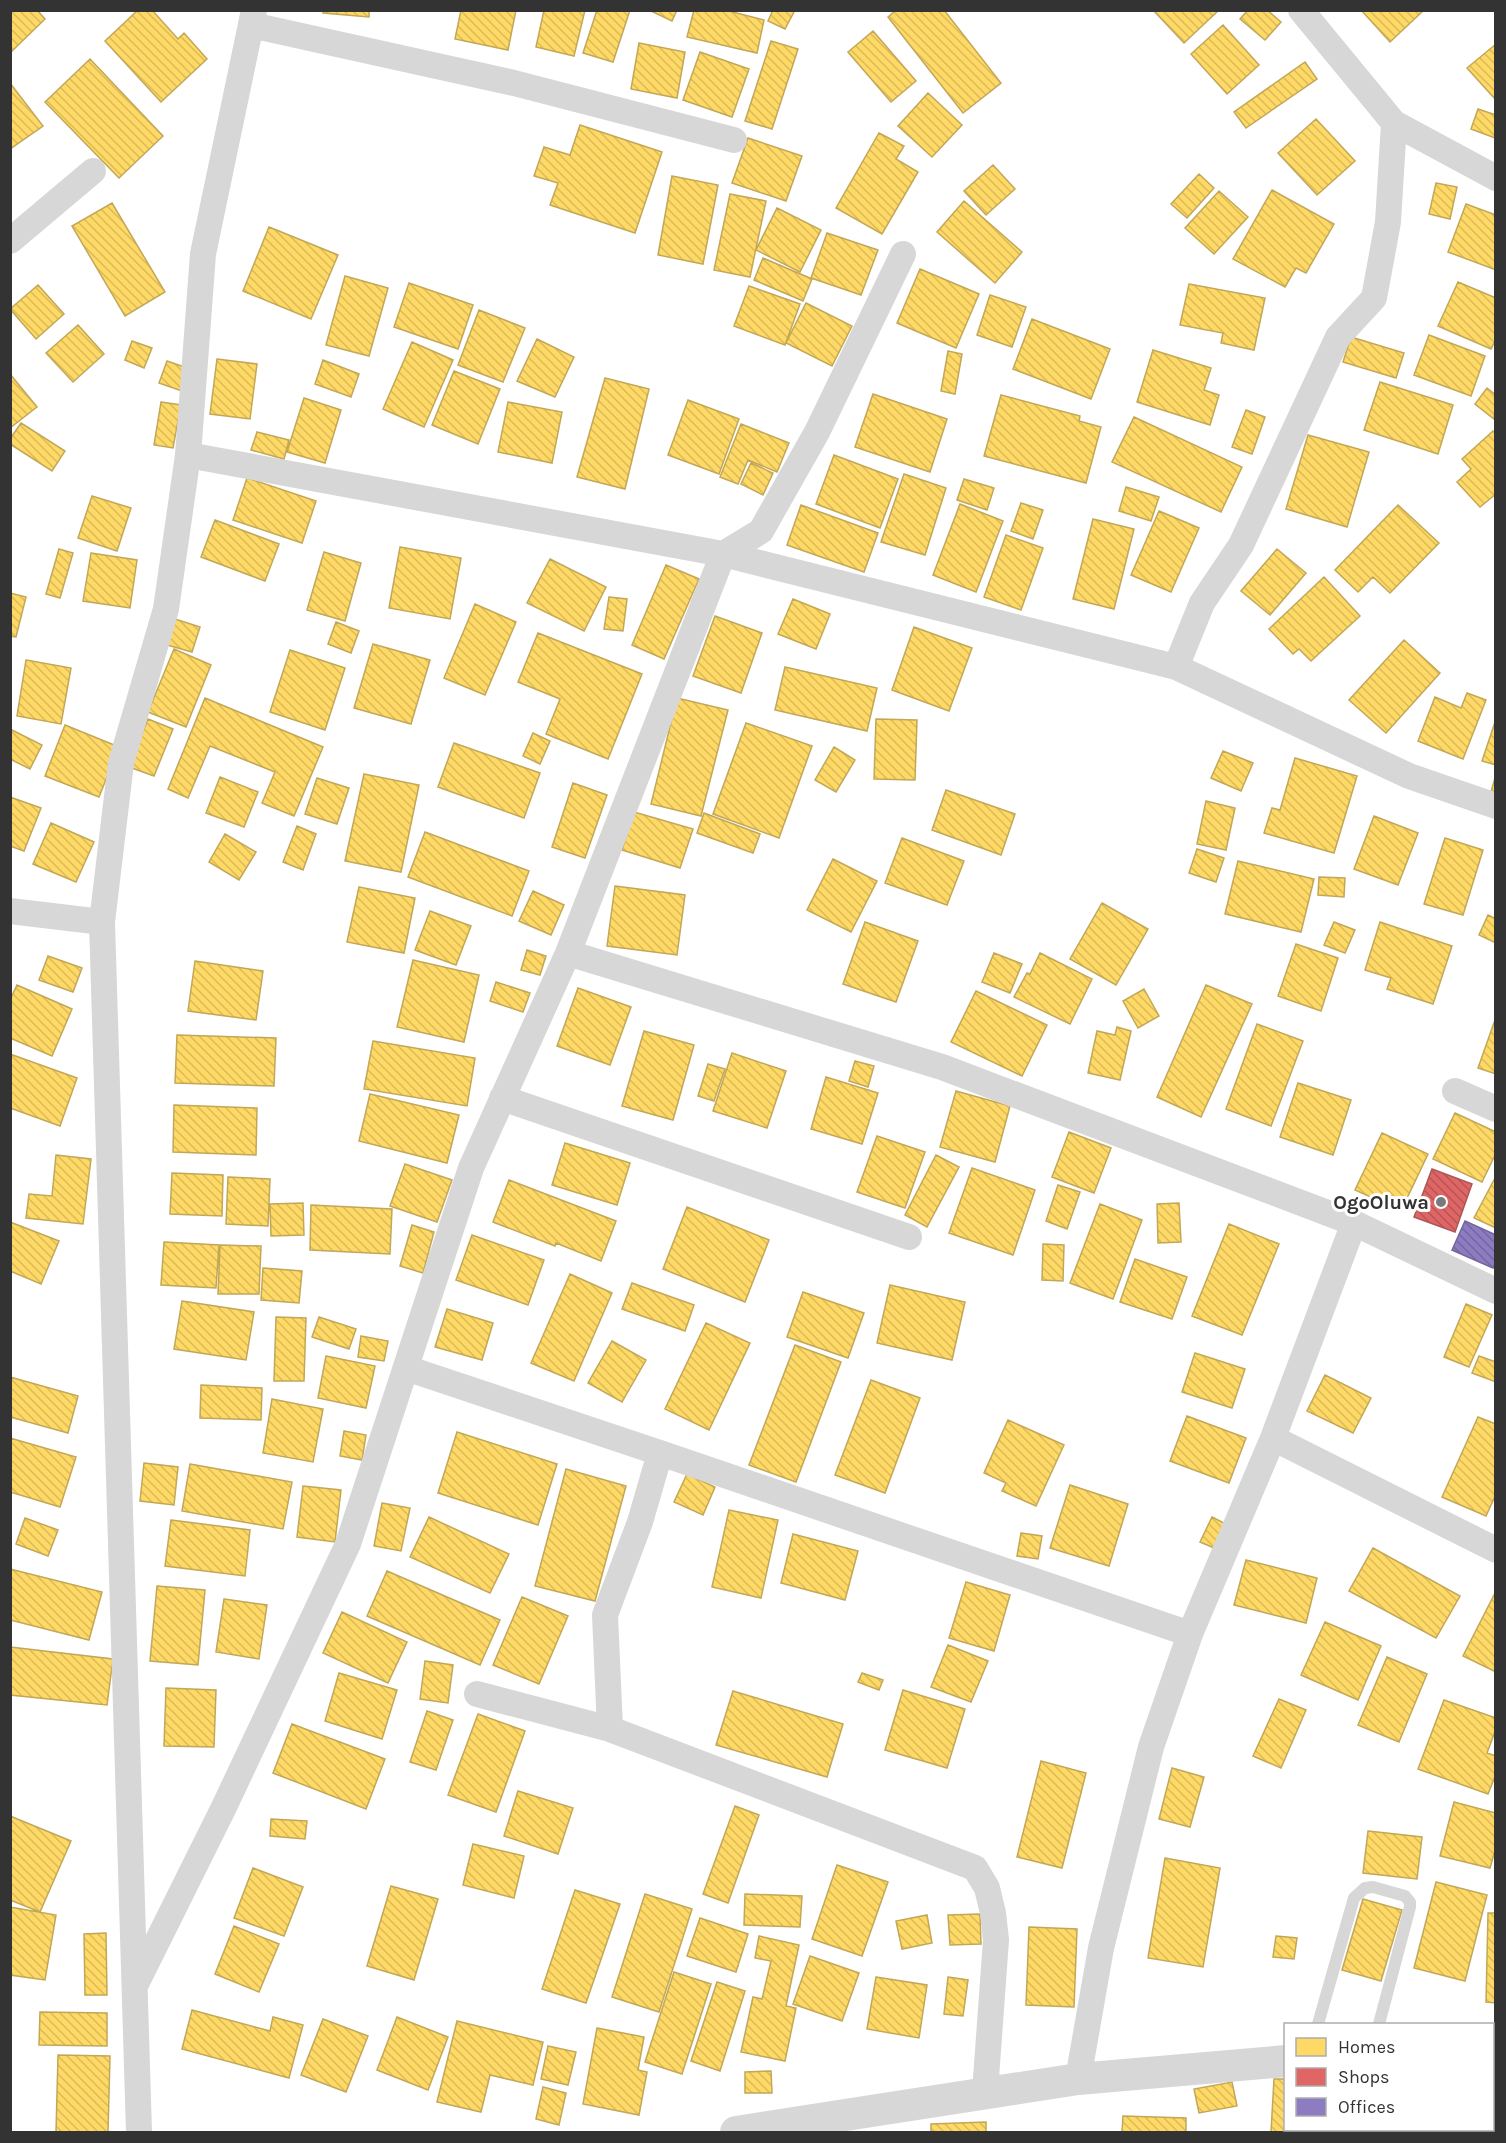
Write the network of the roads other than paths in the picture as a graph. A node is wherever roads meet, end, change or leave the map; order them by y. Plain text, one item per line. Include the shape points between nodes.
1 (1301, 10) edge
2 (252, 17) edge
3 (1394, 123) junction
4 (734, 140) dead end
5 (93, 171) dead end
6 (1496, 178) edge
7 (10, 241) edge
8 (903, 254) dead end
9 (189, 454) junction
10 (723, 554) junction
11 (1176, 666) junction
12 (1496, 806) edge
13 (11, 912) edge
14 (102, 922) junction
15 (568, 953) junction
16 (1455, 1091) dead end
17 (502, 1098) junction
18 (1496, 1109) edge
19 (1354, 1223) junction
20 (909, 1237) dead end
21 (1496, 1291) edge
22 (406, 1368) junction
23 (1273, 1438) junction
24 (660, 1453) junction
25 (1496, 1550) edge
26 (1190, 1634) junction
27 (477, 1694) dead end
28 (610, 1729) junction
29 (135, 1986) junction
30 (1319, 2023) edge
31 (1380, 2023) edge
32 (1284, 2061) edge
33 (1078, 2079) junction
34 (985, 2092) junction
35 (139, 2133) edge
36 (736, 2133) edge

1 - 3 street
2 - 4 street
2 - 9 street via 203,254
3 - 6 street
3 - 11 street via 1388,222 1374,298 1338,337 1241,545 1202,603
5 - 7 street
8 - 10 street via 818,432 761,531
9 - 10 street
9 - 14 street via 166,609 121,763
10 - 11 street
10 - 15 street
11 - 12 street via 1409,776
13 - 14 street
14 - 29 street
15 - 17 street
15 - 19 street via 942,1067
16 - 18 street
17 - 20 street
17 - 22 street via 471,1168
19 - 21 street
19 - 23 street
22 - 24 street
22 - 29 street via 348,1544
23 - 25 street
23 - 26 street
24 - 26 street
24 - 28 street via 640,1522 605,1615
26 - 33 street via 1150,1747 1101,1948
27 - 28 street
28 - 34 street via 975,1868 987,1888 996,1940
29 - 35 street
30 - 31 lane via 1354,1898 1358,1892 1373,1887 1405,1896 1410,1902
32 - 33 street
33 - 34 street
34 - 36 street

